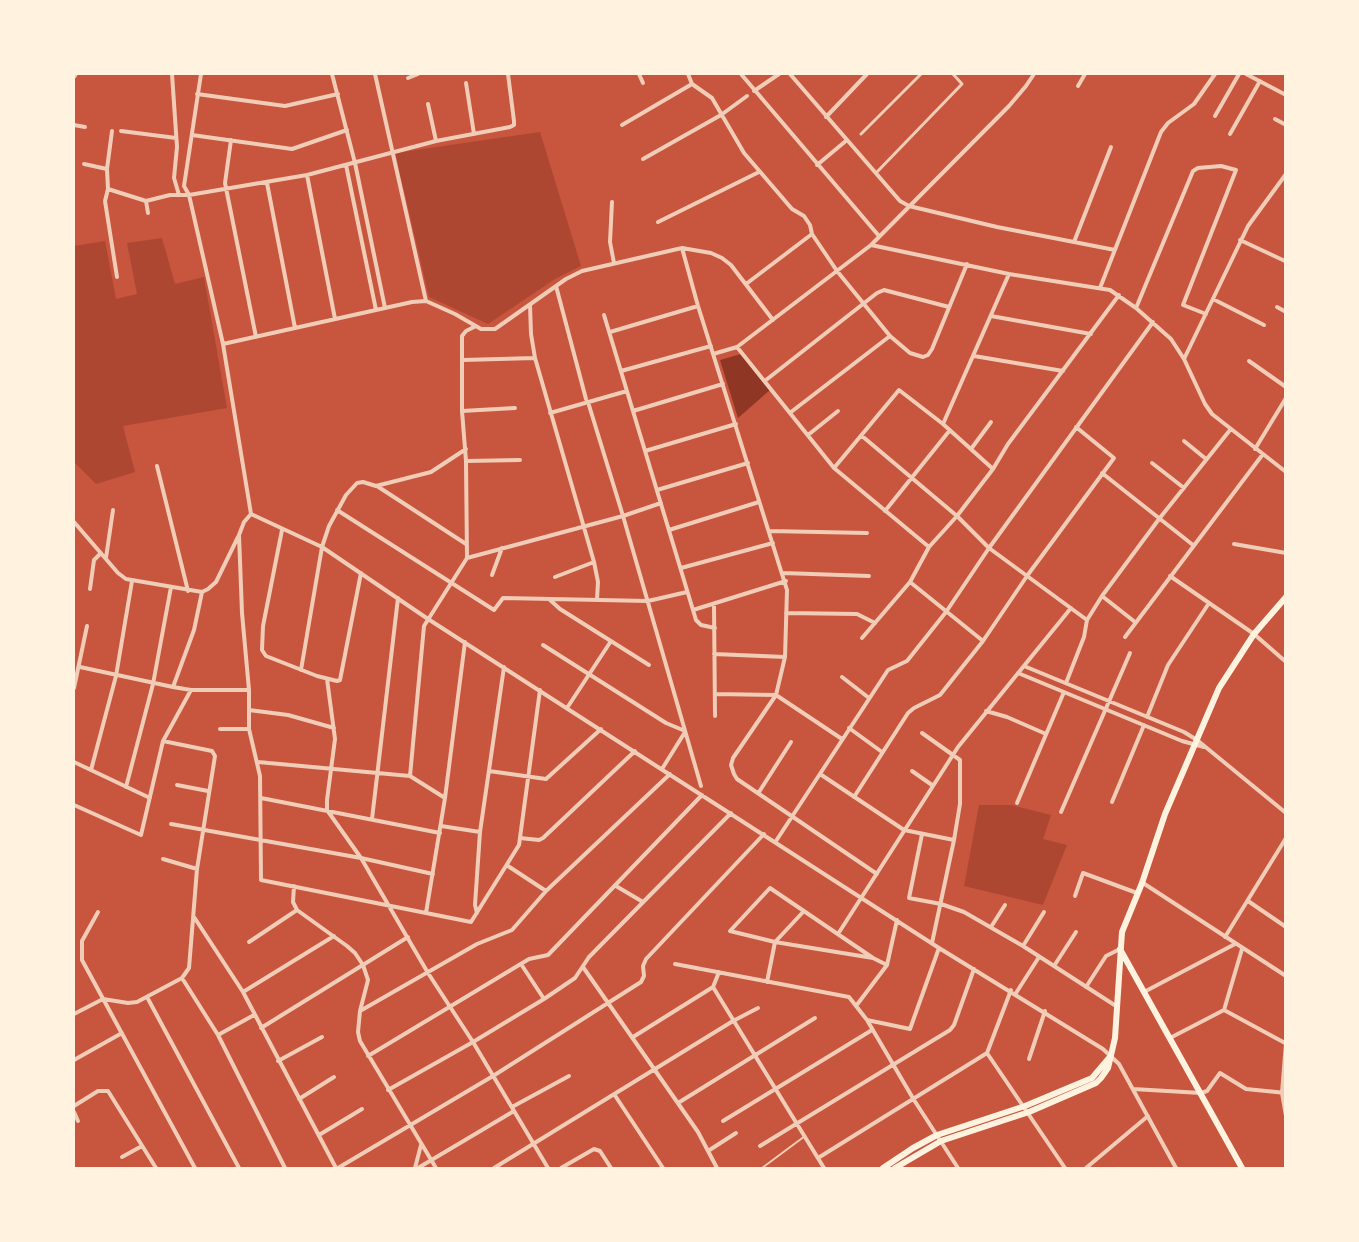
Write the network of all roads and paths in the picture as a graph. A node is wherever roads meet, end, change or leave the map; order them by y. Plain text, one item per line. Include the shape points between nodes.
1 (172, 74) edge
2 (201, 74) edge
3 (332, 74) edge
4 (375, 74) edge
5 (418, 74) edge
6 (508, 74) edge
7 (639, 74) edge
8 (688, 74) edge
9 (741, 74) edge
10 (779, 74) edge
11 (790, 74) edge
12 (867, 74) edge
13 (921, 74) edge
14 (953, 74) edge
15 (1034, 74) edge
16 (1085, 74) edge
17 (1215, 74) edge
18 (1239, 74) edge
19 (1246, 74) edge
20 (408, 78) dead end
21 (1260, 81) junction
22 (643, 83) dead end
23 (466, 84) dead end
24 (692, 84) junction
25 (1078, 86) dead end
26 (754, 91) junction
27 (197, 94) junction
28 (338, 94) junction
29 (1286, 95) edge
30 (747, 96) dead end
31 (428, 104) dead end
32 (721, 115) junction
33 (1215, 116) dead end
34 (826, 117) junction
35 (1275, 119) dead end
36 (74, 125) edge
37 (622, 125) dead end
38 (1286, 125) edge
39 (85, 127) dead end
40 (112, 130) dead end
41 (121, 130) dead end
42 (347, 130) junction
43 (474, 134) junction
44 (861, 134) dead end
45 (1230, 134) dead end
46 (192, 135) junction
47 (176, 138) junction
48 (231, 140) junction
49 (847, 140) junction
50 (436, 141) junction
51 (1111, 147) dead end
52 (393, 151) junction
53 (643, 159) dead end
54 (355, 163) junction
55 (84, 164) dead end
56 (346, 165) junction
57 (817, 165) junction
58 (107, 170) junction
59 (759, 172) junction
60 (876, 173) junction
61 (1286, 174) edge
62 (307, 175) junction
63 (267, 183) junction
64 (108, 189) junction
65 (226, 189) junction
66 (179, 195) junction
67 (189, 195) junction
68 (146, 201) junction
69 (612, 202) dead end
70 (909, 206) junction
71 (148, 213) dead end
72 (658, 222) dead end
73 (812, 234) junction
74 (879, 236) junction
75 (1240, 240) junction
76 (1074, 242) junction
77 (872, 244) junction
78 (682, 248) junction
79 (1115, 250) junction
80 (1284, 261) edge
81 (614, 263) junction
82 (967, 264) junction
83 (837, 271) junction
84 (1009, 274) junction
85 (117, 276) dead end
86 (746, 284) junction
87 (556, 286) junction
88 (1100, 288) junction
89 (1119, 295) junction
90 (1213, 299) junction
91 (426, 301) junction
92 (530, 304) junction
93 (864, 304) junction
94 (698, 306) junction
95 (949, 307) junction
96 (1277, 307) dead end
97 (385, 308) junction
98 (1136, 308) junction
99 (376, 310) junction
100 (1286, 312) edge
101 (1206, 314) junction
102 (604, 315) dead end
103 (991, 316) junction
104 (335, 319) junction
105 (773, 320) junction
106 (1153, 322) junction
107 (1264, 325) dead end
108 (476, 326) junction
109 (295, 328) junction
110 (609, 332) junction
111 (1091, 334) junction
112 (890, 336) junction
113 (256, 337) junction
114 (222, 344) junction
115 (711, 346) junction
116 (737, 347) junction
117 (713, 354) junction
118 (974, 356) junction
119 (535, 358) junction
120 (1184, 358) junction
121 (463, 360) junction
122 (1249, 361) dead end
123 (621, 371) junction
124 (1063, 371) junction
125 (766, 381) junction
126 (723, 384) junction
127 (1286, 387) edge
128 (627, 391) junction
129 (1286, 398) edge
130 (587, 400) junction
131 (515, 408) dead end
132 (462, 411) junction
133 (633, 411) junction
134 (838, 411) dead end
135 (791, 412) junction
136 (550, 413) junction
137 (991, 422) dead end
138 (943, 423) junction
139 (736, 424) junction
140 (1076, 427) junction
141 (1230, 429) junction
142 (950, 430) junction
143 (808, 435) junction
144 (862, 436) junction
145 (1184, 441) dead end
146 (1256, 448) junction
147 (466, 449) junction
148 (971, 449) junction
149 (645, 451) junction
150 (1263, 454) junction
151 (1206, 459) junction
152 (520, 460) dead end
153 (466, 461) junction
154 (748, 463) junction
155 (1152, 463) dead end
156 (157, 466) dead end
157 (834, 468) junction
158 (993, 469) junction
159 (1286, 471) edge
160 (1102, 473) junction
161 (913, 477) junction
162 (376, 486) junction
163 (1184, 488) junction
164 (657, 490) junction
165 (759, 502) junction
166 (661, 503) junction
167 (114, 510) dead end
168 (337, 510) junction
169 (885, 511) junction
170 (251, 514) junction
171 (623, 516) junction
172 (957, 516) junction
173 (1159, 519) junction
174 (75, 525) edge
175 (584, 526) junction
176 (282, 530) junction
177 (669, 530) junction
178 (769, 531) junction
179 (867, 533) dead end
180 (239, 535) junction
181 (773, 543) junction
182 (466, 544) junction
183 (1234, 544) dead end
184 (1193, 545) junction
185 (322, 547) junction
186 (929, 547) junction
187 (502, 548) junction
188 (989, 548) junction
189 (102, 553) junction
190 (1286, 553) edge
191 (467, 558) junction
192 (106, 559) junction
193 (594, 562) junction
194 (681, 568) junction
195 (360, 573) junction
196 (783, 573) junction
197 (492, 576) dead end
198 (869, 576) dead end
199 (1027, 576) junction
200 (1170, 576) junction
201 (555, 577) dead end
202 (132, 581) junction
203 (786, 581) junction
204 (910, 582) junction
205 (450, 583) junction
206 (171, 587) junction
207 (90, 589) dead end
208 (188, 591) junction
209 (202, 592) junction
210 (687, 592) junction
211 (1102, 596) junction
212 (1286, 597) edge
213 (398, 598) junction
214 (548, 598) junction
215 (597, 599) junction
216 (648, 601) junction
217 (1209, 603) junction
218 (714, 604) junction
219 (1071, 608) junction
220 (693, 610) junction
221 (946, 612) junction
222 (786, 613) junction
223 (428, 619) junction
224 (1087, 620) junction
225 (1135, 622) junction
226 (875, 623) junction
227 (87, 626) dead end
228 (715, 628) junction
229 (1254, 634) junction
230 (1125, 637) dead end
231 (862, 638) dead end
232 (611, 641) junction
233 (983, 641) junction
234 (465, 642) junction
235 (543, 645) dead end
236 (1130, 653) dead end
237 (714, 654) junction
238 (785, 657) junction
239 (1286, 662) edge
240 (649, 665) dead end
241 (1023, 666) junction
242 (80, 667) junction
243 (504, 667) junction
244 (301, 670) junction
245 (1018, 673) junction
246 (589, 674) junction
247 (116, 676) junction
248 (842, 677) dead end
249 (327, 679) junction
250 (1066, 683) junction
251 (153, 684) junction
252 (173, 687) junction
253 (74, 688) edge
254 (191, 690) junction
255 (249, 690) junction
256 (540, 690) junction
257 (1064, 692) junction
258 (715, 694) junction
259 (776, 695) junction
260 (869, 698) junction
261 (1110, 701) junction
262 (567, 708) junction
263 (1105, 709) junction
264 (249, 710) junction
265 (986, 711) junction
266 (715, 716) dead end
267 (1147, 717) junction
268 (1144, 725) junction
269 (334, 728) junction
270 (849, 728) junction
271 (220, 729) dead end
272 (249, 729) junction
273 (601, 729) junction
274 (686, 731) junction
275 (922, 733) dead end
276 (1046, 734) junction
277 (842, 739) junction
278 (164, 741) junction
279 (791, 742) dead end
280 (1196, 742) junction
281 (635, 751) junction
282 (882, 752) junction
283 (953, 753) junction
284 (74, 762) edge
285 (257, 762) junction
286 (662, 769) junction
287 (91, 770) junction
288 (331, 770) junction
289 (489, 771) junction
290 (912, 771) dead end
291 (378, 774) junction
292 (670, 774) junction
293 (820, 774) junction
294 (410, 777) junction
295 (528, 777) junction
296 (177, 785) dead end
297 (126, 786) junction
298 (701, 786) dead end
299 (932, 786) junction
300 (208, 791) junction
301 (759, 792) junction
302 (702, 795) junction
303 (854, 797) junction
304 (150, 798) junction
305 (261, 798) junction
306 (445, 798) junction
307 (1112, 802) dead end
308 (1017, 803) dead end
309 (74, 805) edge
310 (327, 810) junction
311 (1060, 812) dead end
312 (731, 813) junction
313 (1286, 813) edge
314 (793, 815) junction
315 (372, 819) junction
316 (171, 824) dead end
317 (441, 826) junction
318 (203, 830) junction
319 (904, 830) junction
320 (480, 832) junction
321 (440, 833) junction
322 (764, 834) junction
323 (922, 834) junction
324 (520, 838) junction
325 (1286, 838) edge
326 (261, 840) junction
327 (954, 840) junction
328 (776, 841) junction
329 (361, 858) junction
330 (163, 860) dead end
331 (508, 866) junction
332 (197, 868) junction
333 (433, 873) junction
334 (877, 874) junction
335 (1142, 883) junction
336 (294, 886) junction
337 (616, 886) junction
338 (546, 891) junction
339 (1137, 893) junction
340 (1075, 896) dead end
341 (862, 897) junction
342 (1248, 901) junction
343 (643, 902) junction
344 (941, 904) junction
345 (1005, 905) dead end
346 (390, 906) junction
347 (297, 910) junction
348 (804, 911) junction
349 (98, 912) dead end
350 (1044, 912) dead end
351 (426, 913) junction
352 (477, 913) junction
353 (194, 916) junction
354 (897, 920) junction
355 (991, 927) junction
356 (1286, 927) edge
357 (1076, 932) dead end
358 (838, 934) junction
359 (334, 936) junction
360 (408, 937) junction
361 (1225, 937) junction
362 (249, 942) dead end
363 (775, 942) junction
364 (932, 943) junction
365 (1235, 944) junction
366 (1023, 946) junction
367 (939, 948) junction
368 (1119, 949) junction
369 (1242, 949) junction
370 (1039, 957) junction
371 (873, 958) junction
372 (521, 964) junction
373 (675, 964) dead end
374 (363, 965) junction
375 (887, 965) junction
376 (1054, 966) junction
377 (583, 967) junction
378 (974, 969) junction
379 (719, 972) junction
380 (428, 973) junction
381 (1286, 976) edge
382 (182, 978) junction
383 (767, 982) junction
384 (713, 987) junction
385 (1086, 987) junction
386 (1011, 990) junction
387 (1144, 992) junction
388 (243, 993) junction
389 (1016, 993) junction
390 (147, 997) junction
391 (103, 999) junction
392 (544, 999) junction
393 (608, 1003) junction
394 (450, 1006) junction
395 (856, 1006) junction
396 (1117, 1006) junction
397 (758, 1008) dead end
398 (1224, 1010) junction
399 (360, 1011) junction
400 (1045, 1011) junction
401 (74, 1014) edge
402 (254, 1015) junction
403 (816, 1018) dead end
404 (867, 1020) junction
405 (733, 1021) junction
406 (261, 1028) junction
407 (872, 1030) junction
408 (122, 1033) junction
409 (218, 1035) junction
410 (322, 1037) dead end
411 (633, 1037) junction
412 (1170, 1038) junction
413 (473, 1042) junction
414 (1285, 1043) edge
415 (987, 1053) junction
416 (368, 1056) junction
417 (755, 1056) junction
418 (1112, 1056) junction
419 (1029, 1059) dead end
420 (74, 1060) edge
421 (278, 1061) junction
422 (893, 1065) junction
423 (654, 1070) junction
424 (493, 1076) junction
425 (569, 1076) dead end
426 (334, 1077) dead end
427 (776, 1089) junction
428 (1133, 1089) junction
429 (388, 1090) junction
430 (1201, 1092) junction
431 (1284, 1093) edge
432 (614, 1094) junction
433 (299, 1099) junction
434 (914, 1100) junction
435 (678, 1103) junction
436 (74, 1106) edge
437 (362, 1109) dead end
438 (513, 1109) junction
439 (1027, 1109) junction
440 (74, 1112) edge
441 (1148, 1116) junction
442 (1286, 1116) edge
443 (723, 1120) dead end
444 (78, 1121) dead end
445 (409, 1124) junction
446 (797, 1124) junction
447 (736, 1133) dead end
448 (319, 1135) junction
449 (805, 1136) junction
450 (939, 1138) junction
451 (422, 1144) junction
452 (534, 1145) junction
453 (142, 1146) junction
454 (760, 1146) dead end
455 (708, 1151) junction
456 (122, 1157) dead end
457 (818, 1158) junction
458 (432, 1161) junction
459 (156, 1168) edge
460 (195, 1168) edge
461 (239, 1168) edge
462 (285, 1168) edge
463 (337, 1168) edge
464 (416, 1168) edge
465 (436, 1168) edge
466 (494, 1168) edge
467 (548, 1168) edge
468 (561, 1168) edge
469 (611, 1168) edge
470 (663, 1168) edge
471 (717, 1168) edge
472 (762, 1168) edge
473 (824, 1168) edge
474 (883, 1168) edge
475 (894, 1168) edge
476 (958, 1168) edge
477 (1065, 1168) edge
478 (1086, 1168) edge
479 (1176, 1168) edge
480 (1242, 1168) edge

1 - 47 street
2 - 27 street
3 - 28 street
4 - 52 street
5 - 20 street
6 - 43 street via 514,125
7 - 22 street
8 - 24 street
9 - 26 street
10 - 26 street
11 - 34 street
12 - 34 street
13 - 44 street
14 - 60 street via 962,84
15 - 70 street via 1009,106
16 - 25 street
17 - 79 street via 1194,104 1161,132
18 - 33 street
19 - 21 street
21 - 29 street
21 - 45 street
23 - 43 street
24 - 32 street via 712,98
24 - 37 street
26 - 57 street
27 - 28 street via 285,106
27 - 46 street
28 - 42 street
30 - 32 street
31 - 50 street
32 - 53 street
32 - 59 street
34 - 49 street
35 - 38 street
36 - 39 street
40 - 58 street
41 - 47 street
42 - 48 street via 292,149
42 - 54 street
43 - 50 street
46 - 48 street
46 - 67 street via 184,186
47 - 66 street via 174,178
48 - 65 street
49 - 57 street
49 - 60 street
50 - 52 street
51 - 76 street
52 - 54 street
52 - 91 street
54 - 56 street
54 - 97 street
55 - 58 street
56 - 62 street
56 - 99 street
57 - 74 street
58 - 64 street
59 - 72 street
59 - 73 street via 792,209 804,216
60 - 70 street
61 - 75 street
62 - 63 street
62 - 104 street
63 - 65 street
63 - 109 street
64 - 68 street
64 - 85 street via 105,201
65 - 67 street
65 - 113 street
66 - 67 street
66 - 68 street
67 - 114 street
68 - 71 street
69 - 81 street via 610,242
70 - 74 street
70 - 76 street
73 - 83 street
73 - 86 street
74 - 77 street
75 - 80 street
75 - 90 street
76 - 79 street
77 - 82 street
77 - 83 street
78 - 81 street
78 - 86 street via 722,258
78 - 94 street
79 - 88 street
81 - 87 street via 582,271
82 - 84 street
82 - 95 street
83 - 93 street
83 - 105 street
84 - 88 street
84 - 103 street
86 - 105 street
87 - 92 street
87 - 130 street
88 - 89 street
89 - 98 street
89 - 111 street
90 - 101 street
90 - 107 street
91 - 97 street
91 - 108 street
92 - 108 street via 495,328
92 - 119 street
93 - 95 street via 884,290
93 - 112 street
93 - 125 street
94 - 110 street
94 - 115 street
95 - 112 street via 928,355 917,357
96 - 100 street
97 - 99 street
98 - 101 street via 1193,171 1221,166 1236,170 1183,304
98 - 106 street
99 - 104 street
101 - 120 street
102 - 110 street
103 - 111 street
103 - 118 street
104 - 109 street
105 - 116 street
106 - 120 street
106 - 140 street
108 - 121 street via 463,333
109 - 113 street
110 - 123 street
111 - 124 street
112 - 135 street
113 - 114 street
114 - 170 street
115 - 117 street
115 - 123 street
116 - 117 street
116 - 125 street
117 - 126 street
118 - 124 street
118 - 138 street
119 - 121 street
119 - 136 street
120 - 141 street via 1205,404
121 - 132 street
122 - 127 street
123 - 128 street
124 - 158 street
125 - 135 street
126 - 133 street
126 - 139 street
128 - 130 street
128 - 133 street
129 - 146 street
130 - 136 street
130 - 171 street
131 - 132 street
132 - 147 street
133 - 149 street
134 - 143 street
135 - 143 street
136 - 175 street
137 - 148 street
138 - 142 street
138 - 144 street via 899,390
139 - 149 street
139 - 154 street
140 - 160 street via 1114,458
140 - 188 street
141 - 146 street
141 - 151 street
142 - 148 street
142 - 161 street
143 - 157 street
144 - 157 street
144 - 161 street
145 - 151 street
146 - 150 street
147 - 153 street
147 - 162 street via 430,472
148 - 158 street
149 - 164 street
150 - 159 street
150 - 184 street
151 - 163 street
152 - 153 street
153 - 182 street
154 - 164 street
154 - 165 street
155 - 163 street
156 - 208 street
157 - 169 street
158 - 172 street
160 - 173 street
160 - 199 street
161 - 169 street
161 - 172 street
162 - 168 street via 357,483
162 - 182 street
163 - 173 street
164 - 166 street
165 - 177 street
165 - 178 street
166 - 171 street
166 - 177 street
167 - 192 street
168 - 185 street
168 - 205 street
169 - 186 street
170 - 176 street
170 - 180 street
171 - 175 street
171 - 216 street
172 - 186 street
172 - 188 street
173 - 184 street
173 - 211 street
174 - 189 street
175 - 187 street
175 - 193 street
176 - 185 street
176 - 244 street via 264,626 263,654
177 - 194 street
178 - 179 street
178 - 181 street
180 - 209 street via 216,582
180 - 255 street
181 - 194 street
181 - 196 street
182 - 191 street
183 - 190 street
184 - 200 street
185 - 195 street
185 - 244 street
186 - 204 street
187 - 191 street
187 - 197 street
188 - 199 street
188 - 221 street
189 - 192 street
189 - 207 street via 94,560
191 - 205 street
192 - 202 street
193 - 201 street
193 - 215 street
194 - 210 street
195 - 213 street
195 - 249 street via 340,680
196 - 198 street
196 - 203 street
199 - 219 street
199 - 233 street
200 - 217 street
200 - 225 street
202 - 206 street
202 - 247 street
203 - 218 street
203 - 222 street
204 - 221 street
204 - 226 street
205 - 214 street via 494,610 503,598
205 - 223 street
206 - 208 street
206 - 251 street
208 - 209 street
209 - 252 street via 194,630
210 - 216 street
210 - 220 street
211 - 224 street
211 - 225 street
212 - 229 main road
213 - 223 street
213 - 291 street
214 - 215 street
214 - 232 street
215 - 216 street
216 - 274 street
217 - 229 street
217 - 267 street via 1168,664
218 - 220 street
218 - 228 street
219 - 224 street
219 - 241 street
220 - 228 street via 700,625
221 - 233 street
221 - 260 street via 907,661 888,670
222 - 226 street via 857,614
222 - 238 street
223 - 234 street
223 - 294 street via 424,626
224 - 250 street
225 - 230 street
226 - 231 street
227 - 242 street
228 - 237 street
229 - 239 street
229 - 280 main road via 1219,688
232 - 240 street
232 - 246 street
233 - 282 street via 940,695 908,713
234 - 243 street
234 - 306 street
235 - 246 street
236 - 261 street
237 - 238 street
237 - 258 street
238 - 259 street
241 - 245 street
241 - 250 street
242 - 247 street
242 - 253 street
243 - 256 street
243 - 289 street
244 - 249 street
245 - 257 street
245 - 265 street
246 - 262 street
246 - 274 street via 666,723
247 - 251 street
247 - 287 street
248 - 260 street
249 - 269 street
250 - 261 street
251 - 252 street
251 - 297 street
252 - 254 street
254 - 255 street
254 - 278 street
255 - 264 street
256 - 262 street
256 - 295 street
257 - 263 street
257 - 276 street
258 - 259 street
258 - 266 street
259 - 277 street
259 - 301 street via 731,761 735,777
260 - 270 street
261 - 263 street
261 - 267 street
262 - 273 street
263 - 268 street
263 - 311 street
264 - 269 street via 288,715
264 - 272 street
265 - 276 street
265 - 283 street
267 - 280 street
268 - 280 street
268 - 307 street
269 - 288 street
270 - 277 street
270 - 282 street
271 - 272 street
272 - 285 street
273 - 281 street
273 - 295 street via 546,779
274 - 286 street
274 - 298 street
275 - 283 street
276 - 308 street
277 - 293 street
278 - 300 street via 214,753
278 - 304 street
279 - 301 street
280 - 313 street
280 - 335 main road via 1165,814
281 - 286 street
281 - 324 street via 553,830 538,840
282 - 303 street
283 - 299 street
283 - 327 street via 960,760 960,804
284 - 287 street
285 - 288 street
285 - 305 street
286 - 292 street
287 - 297 street
288 - 291 street
288 - 310 street
289 - 295 street
289 - 320 street
290 - 299 street
291 - 294 street
291 - 315 street
292 - 302 street
292 - 338 street
293 - 303 street
293 - 314 street
294 - 306 street
295 - 324 street
296 - 300 street
297 - 304 street
299 - 319 street
300 - 318 street
301 - 314 street
302 - 312 street
302 - 337 street
303 - 319 street
304 - 309 street via 141,835
305 - 310 street
305 - 326 street
306 - 317 street
310 - 315 street
310 - 329 street
312 - 322 street
312 - 343 street
314 - 328 street
314 - 334 street
315 - 321 street
316 - 318 street
317 - 320 street
317 - 321 street
318 - 326 street
318 - 332 street
319 - 323 street
319 - 334 street
320 - 352 street via 474,905
321 - 333 street
322 - 328 street
322 - 393 street via 646,958 643,980
323 - 327 street
323 - 344 street via 909,898
324 - 331 street
325 - 342 street
326 - 329 street
326 - 336 street via 261,880
327 - 344 street
328 - 341 street
329 - 333 street
329 - 346 street
330 - 332 street
331 - 338 street
331 - 352 street
332 - 353 street
333 - 351 street
334 - 341 street
335 - 339 main road
335 - 361 street
336 - 346 street
336 - 347 street
337 - 343 street
337 - 372 street via 549,955
338 - 380 street via 512,930 477,944
339 - 340 street via 1083,873
339 - 368 main road via 1125,920
341 - 354 street
341 - 358 street
342 - 356 street
342 - 361 street
343 - 377 street
344 - 355 street
344 - 364 street
345 - 355 street
346 - 351 street
346 - 360 street
347 - 359 street
347 - 362 street
348 - 358 street
348 - 363 street
348 - 363 street via 770,888 730,931
349 - 391 street via 85,934 81,951
350 - 366 street
351 - 352 street via 471,922
353 - 382 street via 189,968
353 - 388 street
354 - 364 street
354 - 375 street
355 - 366 street
357 - 376 street
358 - 371 street
359 - 374 street via 355,952
359 - 388 street
360 - 374 street
360 - 380 street
361 - 365 street
363 - 371 street
363 - 383 street
364 - 367 street
365 - 369 street
365 - 387 street
366 - 370 street
367 - 378 street
367 - 404 street via 910,1029
368 - 385 street via 1106,956
368 - 387 main road
368 - 396 main road
369 - 381 street
369 - 398 street
370 - 376 street
370 - 389 street
371 - 375 street
372 - 392 street
372 - 394 street
373 - 379 street
374 - 399 street via 368,980
374 - 406 street
375 - 395 street
376 - 385 street
377 - 392 street via 575,978
377 - 393 street
378 - 386 street
378 - 422 street via 950,1030
379 - 383 street
379 - 384 street
380 - 394 street
380 - 399 street
382 - 390 street
382 - 409 street
383 - 395 street via 849,997
384 - 405 street
384 - 411 street
385 - 396 street
386 - 389 street
386 - 415 street
387 - 412 main road
388 - 402 street
389 - 400 street
390 - 391 street via 133,1003
390 - 461 street
391 - 401 street
391 - 408 street
392 - 413 street
393 - 411 street
393 - 424 street
394 - 413 street
394 - 416 street
395 - 404 street
396 - 418 main road
397 - 405 street
398 - 412 street
398 - 414 street
399 - 416 street via 358,1032
400 - 418 street
400 - 419 street
402 - 406 street
402 - 409 street
403 - 417 street
404 - 407 street
405 - 417 street
405 - 423 street
406 - 421 street
407 - 422 street
407 - 427 street
408 - 420 street
408 - 460 street
409 - 462 street
410 - 421 street
411 - 423 street
412 - 430 main road
413 - 424 street
413 - 429 street
414 - 431 street
415 - 434 street
415 - 439 street
416 - 429 street
417 - 427 street
417 - 435 street
418 - 428 street
418 - 439 main road via 1096,1083
421 - 433 street
422 - 434 street
422 - 446 street
423 - 432 street
423 - 435 street
424 - 438 street
424 - 445 street
425 - 438 street
426 - 433 street
427 - 443 street
427 - 446 street
428 - 430 street
428 - 441 street
429 - 445 street
430 - 431 street via 1220,1073 1246,1089
430 - 480 main road
431 - 442 street
432 - 452 street
432 - 470 street
433 - 448 street
434 - 450 street
434 - 457 street
435 - 455 street
436 - 453 street via 105,1090
437 - 448 street
438 - 452 street
438 - 458 street
439 - 450 main road
439 - 477 street
440 - 444 street
441 - 478 street
441 - 479 street
445 - 451 street
445 - 463 street
446 - 449 street
446 - 454 street
447 - 455 street
448 - 463 street
449 - 457 street
449 - 472 lane
450 - 474 main road via 913,1148
450 - 475 main road
450 - 476 street
451 - 458 street
451 - 464 street
452 - 466 street
452 - 467 street
453 - 456 street
453 - 459 street
455 - 471 street
457 - 473 street
458 - 464 street
458 - 465 street
468 - 469 street via 594,1149

